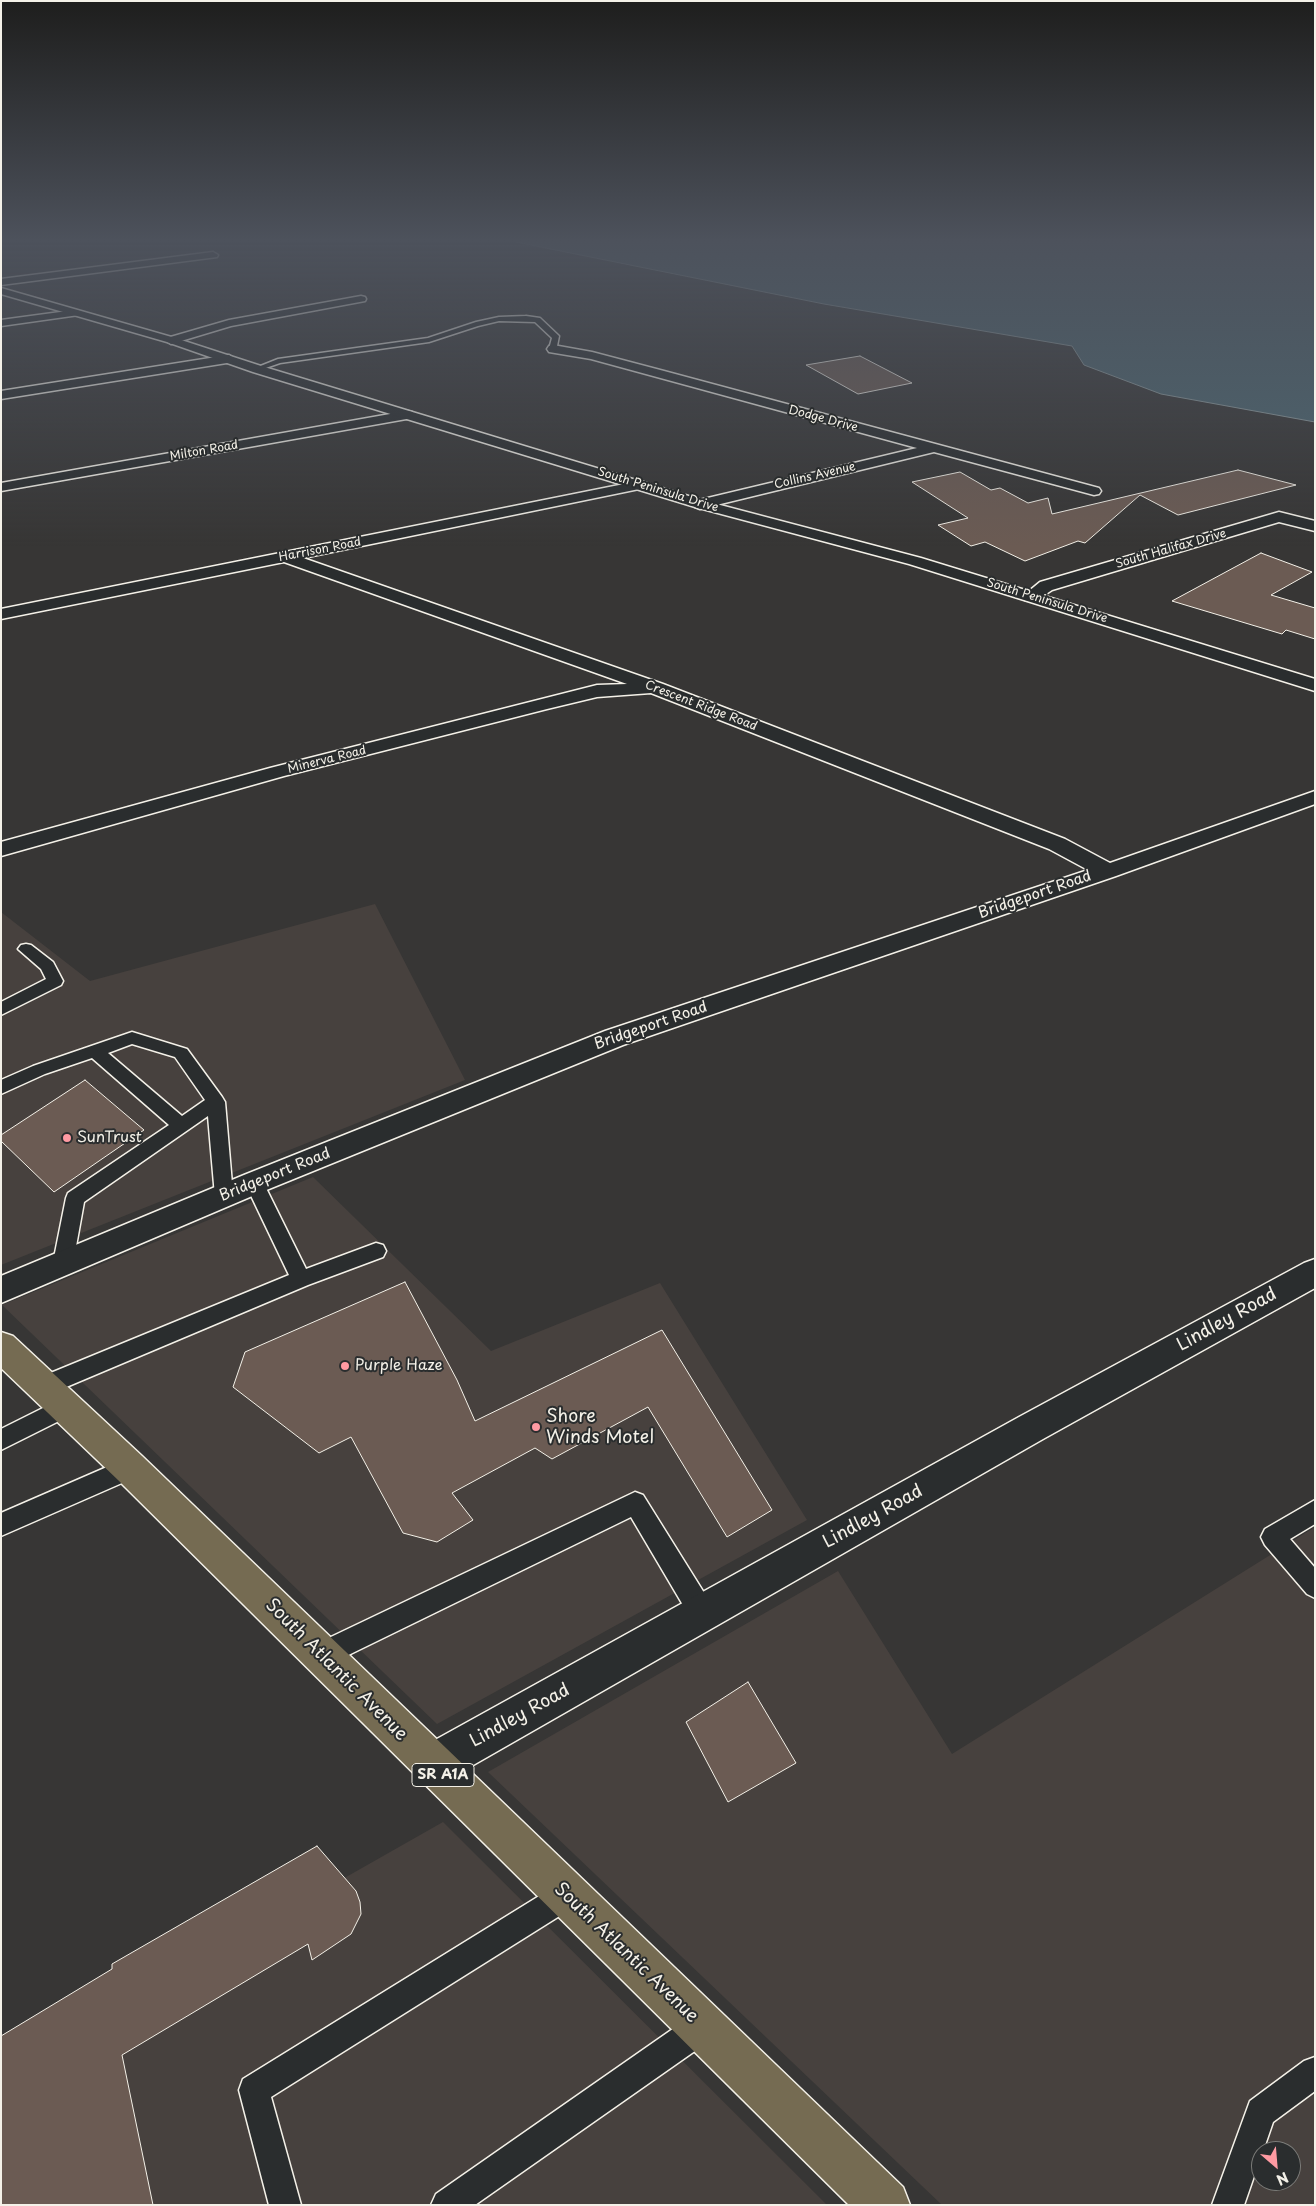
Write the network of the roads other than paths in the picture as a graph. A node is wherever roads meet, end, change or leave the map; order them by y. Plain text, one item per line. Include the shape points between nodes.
1 (174, 341) edge
2 (422, 341) edge
3 (555, 341) edge
4 (553, 349) joint
5 (229, 359) junction
6 (256, 369) junction
7 (1, 395) edge
8 (407, 415) junction
9 (930, 448) junction
10 (639, 485) junction
11 (1, 488) edge
12 (1094, 492) dead end
13 (700, 504) junction
14 (1315, 526) edge
15 (286, 557) junction
16 (1031, 596) junction
17 (1, 614) edge
18 (1315, 685) edge
19 (656, 688) junction
20 (1315, 797) edge
21 (1, 849) edge
22 (1108, 871) junction
23 (26, 949) dead end
24 (1, 1009) edge
25 (95, 1051) junction
26 (1, 1088) edge
27 (216, 1102) junction
28 (181, 1125) junction
29 (254, 1183) junction
30 (224, 1196) junction
31 (376, 1251) dead end
32 (63, 1263) junction
33 (1315, 1272) edge
34 (301, 1279) junction
35 (1, 1290) edge
36 (1, 1346) edge
37 (55, 1396) junction
38 (1, 1440) edge
39 (130, 1468) junction
40 (1315, 1511) edge
41 (1, 1525) edge
42 (1315, 1586) edge
43 (702, 1613) junction
44 (321, 1655) junction
45 (432, 1765) junction
46 (567, 1895) junction
47 (702, 2027) junction
48 (1315, 2072) edge
49 (285, 2205) edge
50 (448, 2205) edge
51 (884, 2205) edge
52 (1228, 2205) edge

1 - 5 street, South Peninsula Drive
2 - 6 lane via 278,361
3 - 4 lane
4 - 9 street, Dodge Drive via 643,369
5 - 6 street, South Peninsula Drive
5 - 7 street
6 - 8 street, South Peninsula Drive
8 - 10 street, South Peninsula Drive
8 - 11 street, Milton Road
9 - 12 street, Dodge Drive
9 - 13 street, Collins Avenue
10 - 13 street, South Peninsula Drive
10 - 15 street, Harrison Road
13 - 16 street, South Peninsula Drive via 915,561
14 - 16 street, South Halifax Drive via 1279,517 1046,586
15 - 17 street, Harrison Road
15 - 19 street, Crescent Ridge Road
16 - 18 street, South Peninsula Drive
19 - 21 street, Minerva Road via 588,693 277,772
19 - 22 street, Crescent Ridge Road via 1057,844
20 - 22 street, Bridgeport Road
22 - 29 street, Bridgeport Road via 614,1038
23 - 24 lane via 47,966 55,981
25 - 26 lane via 39,1070
25 - 27 lane via 132,1038 181,1053
25 - 28 lane
27 - 28 lane
27 - 30 lane
28 - 32 lane via 75,1198
29 - 30 street, Bridgeport Road
29 - 34 lane
30 - 32 street, Bridgeport Road
31 - 34 lane
32 - 35 street, Bridgeport Road
33 - 43 street, Lindley Road
34 - 37 lane
36 - 37 main road, South Atlantic Avenue / SR A1A
37 - 38 lane
37 - 39 main road, South Atlantic Avenue / SR A1A
39 - 41 lane
39 - 44 main road, South Atlantic Avenue / SR A1A
40 - 42 lane via 1273,1537
43 - 44 lane via 635,1503
43 - 45 street, Lindley Road
44 - 45 main road, South Atlantic Avenue / SR A1A
45 - 46 main road, South Atlantic Avenue / SR A1A
46 - 47 main road, South Atlantic Avenue / SR A1A
46 - 49 lane via 254,2090
47 - 50 lane
47 - 51 main road, South Atlantic Avenue / SR A1A
48 - 52 lane via 1261,2112

